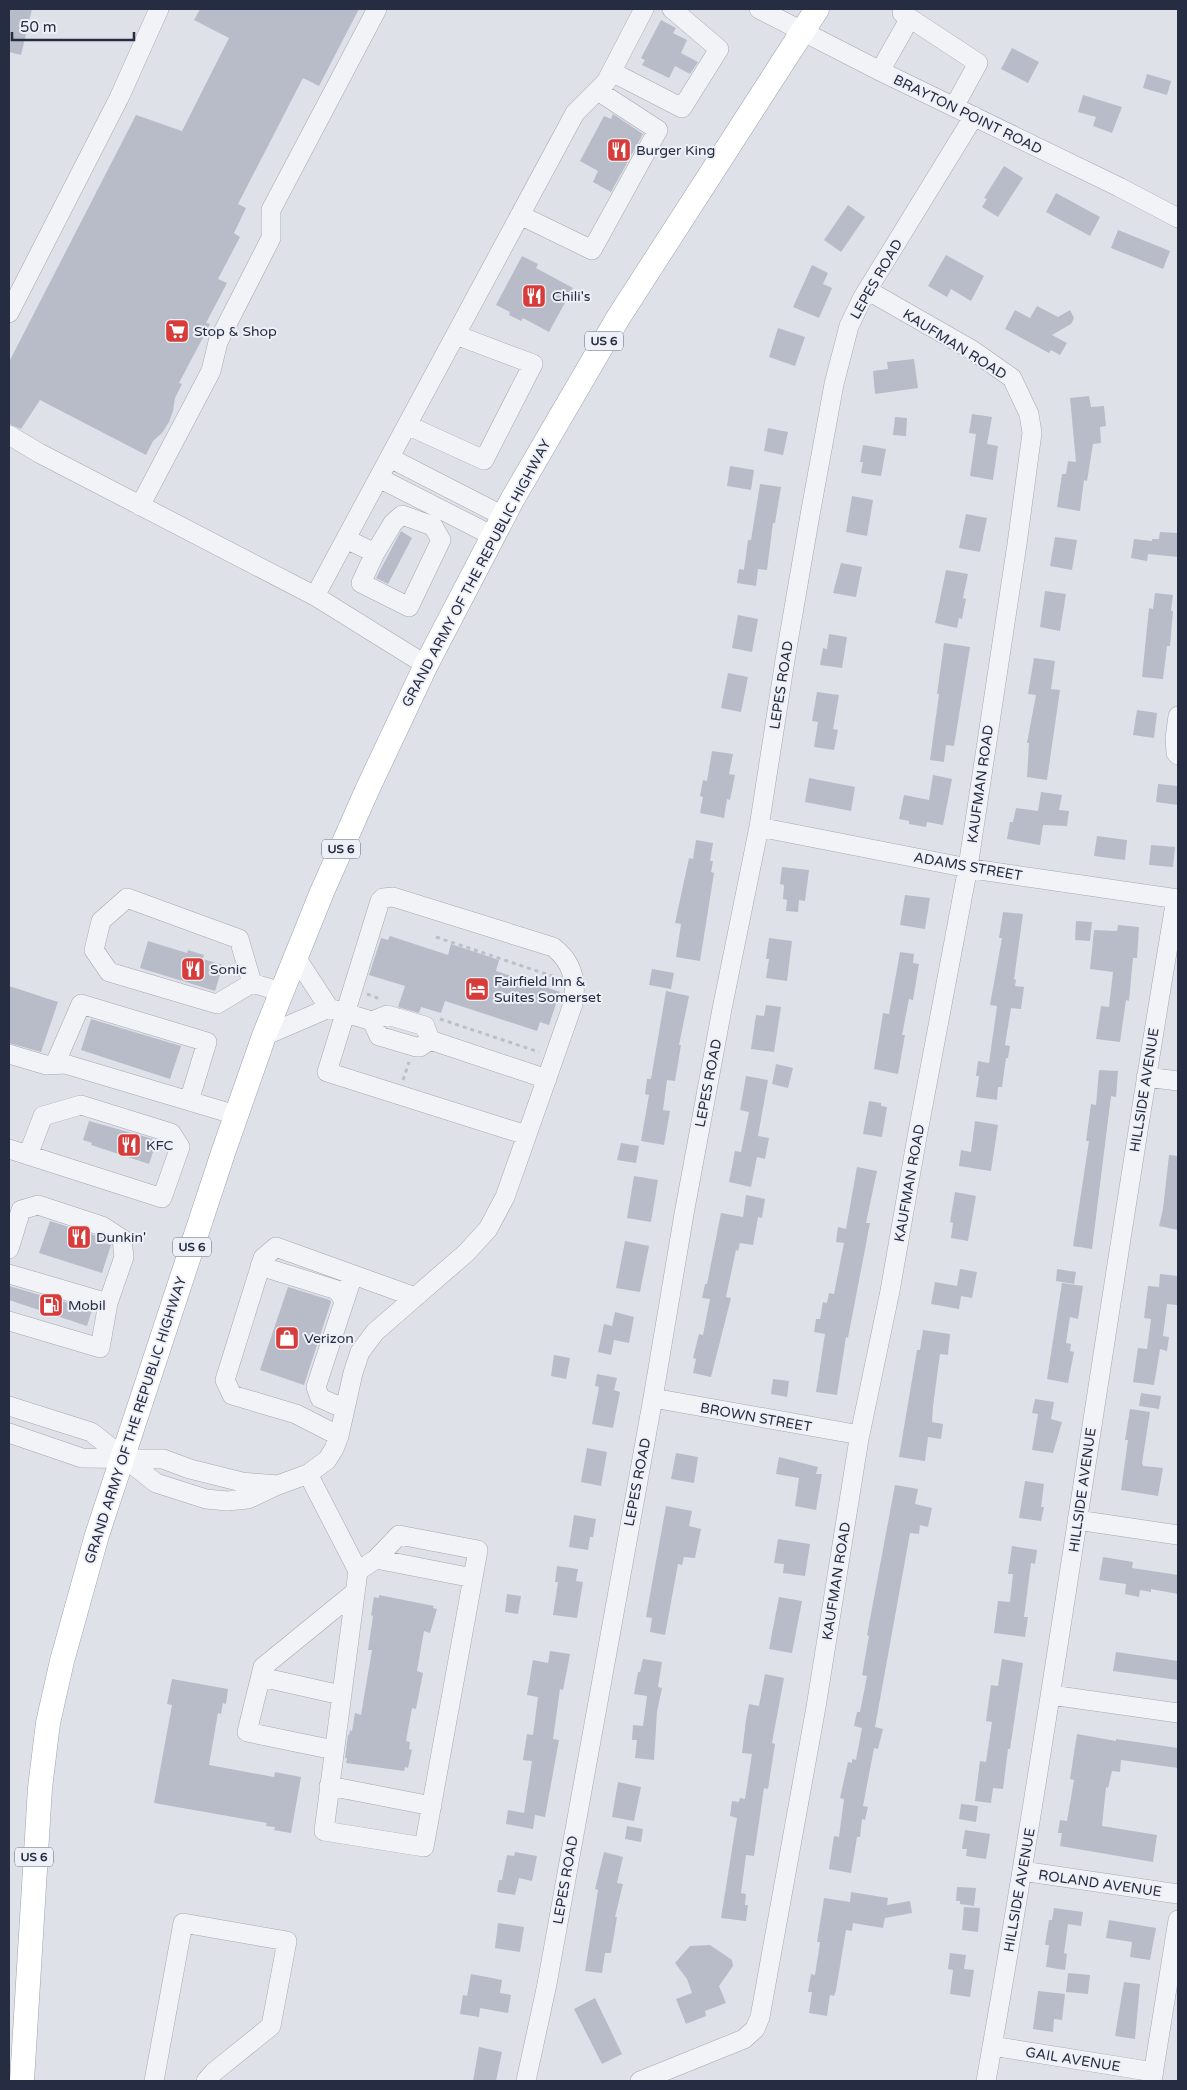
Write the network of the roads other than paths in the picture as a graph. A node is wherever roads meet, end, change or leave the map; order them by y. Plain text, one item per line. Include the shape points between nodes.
1 (159, 9) edge
2 (377, 9) edge
3 (644, 9) edge
4 (672, 9) edge
5 (759, 9) edge
6 (817, 9) edge
7 (903, 12) edge
8 (803, 30) junction
9 (880, 71) junction
10 (612, 72) junction
11 (598, 91) junction
12 (954, 107) junction
13 (974, 116) junction
14 (520, 215) junction
15 (1178, 218) edge
16 (867, 290) junction
17 (9, 313) edge
18 (456, 335) junction
19 (407, 425) junction
20 (9, 434) edge
21 (390, 458) junction
22 (379, 478) junction
23 (140, 506) junction
24 (498, 526) junction
25 (346, 539) junction
26 (375, 553) junction
27 (315, 596) junction
28 (426, 665) junction
29 (1178, 716) edge
30 (1178, 755) edge
31 (759, 827) junction
32 (968, 868) junction
33 (1177, 899) edge
34 (296, 956) junction
35 (252, 983) junction
36 (282, 992) junction
37 (337, 1010) junction
38 (264, 1036) junction
39 (9, 1054) edge
40 (55, 1064) junction
41 (1146, 1077) junction
42 (546, 1078) junction
43 (1178, 1081) edge
44 (189, 1101) junction
45 (236, 1115) junction
46 (526, 1135) junction
47 (9, 1149) edge
48 (28, 1155) junction
49 (9, 1249) edge
50 (260, 1266) junction
51 (9, 1274) edge
52 (353, 1275) junction
53 (415, 1296) junction
54 (344, 1301) junction
55 (108, 1303) junction
56 (9, 1321) edge
57 (653, 1398) junction
58 (9, 1406) edge
59 (345, 1410) junction
60 (9, 1433) edge
61 (860, 1435) junction
62 (339, 1436) junction
63 (123, 1458) junction
64 (308, 1474) junction
65 (278, 1485) junction
66 (1077, 1520) junction
67 (1178, 1535) edge
68 (376, 1559) junction
69 (358, 1571) junction
70 (473, 1578) junction
71 (355, 1592) junction
72 (261, 1677) junction
73 (1051, 1695) junction
74 (342, 1696) junction
75 (1178, 1713) edge
76 (334, 1750) junction
77 (330, 1786) junction
78 (432, 1806) junction
79 (1022, 1871) junction
80 (1178, 1894) edge
81 (1178, 1920) edge
82 (992, 2046) junction
83 (1153, 2077) edge
84 (22, 2081) edge
85 (154, 2081) edge
86 (206, 2081) edge
87 (526, 2081) edge
88 (640, 2081) edge
89 (986, 2081) edge

1 - 17 street via 119,98
2 - 23 street via 271,210 272,238 218,342 211,371
3 - 10 street
4 - 10 street via 719,49 682,108
5 - 8 street, BRAYTON POINT ROAD
6 - 8 main road, GRAND ARMY OF THE REPUBLIC HIGHWAY / US 6
7 - 9 street
7 - 12 street via 978,63
8 - 9 street, BRAYTON POINT ROAD
8 - 24 main road, GRAND ARMY OF THE REPUBLIC HIGHWAY / US 6 via 618,318
9 - 12 street, BRAYTON POINT ROAD
10 - 11 street
11 - 14 street via 575,113
11 - 14 street via 658,130 592,250
12 - 13 street, BRAYTON POINT ROAD
13 - 15 street, BRAYTON POINT ROAD
13 - 16 street, LEPES ROAD
14 - 18 street
16 - 31 street, LEPES ROAD via 849,326 834,384 788,640
16 - 32 street, KAUFMAN ROAD via 972,350 1012,378 1029,414 1032,433
18 - 19 street
18 - 19 street via 533,364 484,460
19 - 21 street
20 - 23 street via 38,453
21 - 22 street
21 - 24 street
22 - 24 street
22 - 25 street
23 - 27 street
24 - 28 main road, GRAND ARMY OF THE REPUBLIC HIGHWAY / US 6
25 - 26 street
25 - 27 street
26 - 26 street via 361,582 409,607 441,540 433,526 402,516 393,524
27 - 28 street
28 - 34 main road, GRAND ARMY OF THE REPUBLIC HIGHWAY / US 6
29 - 30 street via 1175,738
31 - 32 street, ADAMS STREET
31 - 57 street, LEPES ROAD via 682,1224
32 - 33 street, ADAMS STREET
32 - 61 street, KAUFMAN ROAD via 890,1291
33 - 41 street, HILLSIDE AVENUE
34 - 36 main road, GRAND ARMY OF THE REPUBLIC HIGHWAY / US 6
34 - 37 street
35 - 35 street via 239,939 127,898 100,921 94,950 109,972 217,1004
35 - 36 street
36 - 38 main road, GRAND ARMY OF THE REPUBLIC HIGHWAY / US 6
37 - 38 street
37 - 42 street via 372,1021 379,1036 416,1047 430,1040
37 - 42 street via 383,898 394,897 554,947 568,962 575,981 573,1004
37 - 46 street via 327,1072
38 - 45 main road, GRAND ARMY OF THE REPUBLIC HIGHWAY / US 6
39 - 40 street via 46,1065
40 - 44 street via 65,1064
40 - 44 street via 81,1004 207,1042
41 - 43 street
41 - 66 street, HILLSIDE AVENUE
42 - 46 street
44 - 45 street
45 - 63 main road, GRAND ARMY OF THE REPUBLIC HIGHWAY / US 6
46 - 53 street via 505,1197 488,1229 466,1253
47 - 48 street
48 - 48 street via 162,1198 180,1148 170,1133 81,1105 43,1116
49 - 55 street via 21,1210 38,1205 102,1226 122,1239 124,1257
50 - 52 street via 263,1258 276,1247
50 - 54 street via 336,1290
50 - 62 street via 225,1380 232,1395 296,1414
51 - 55 street
52 - 53 street
52 - 54 street
53 - 59 street via 375,1332 360,1352
54 - 59 street via 316,1387 320,1398
55 - 56 street via 100,1348
57 - 61 street, BROWN STREET
57 - 87 street, LEPES ROAD via 547,1984
58 - 63 street via 91,1432
59 - 62 street
60 - 63 street via 82,1458
61 - 88 street, KAUFMAN ROAD via 816,1707 760,2017 755,2029 744,2039
62 - 64 street via 327,1460
63 - 65 street via 163,1459 242,1482
63 - 65 street via 156,1483 206,1498 227,1501 248,1498
63 - 84 main road, GRAND ARMY OF THE REPUBLIC HIGHWAY / US 6 via 80,1589 48,1723 36,1836
64 - 65 street
64 - 69 street
66 - 67 street
66 - 73 street, HILLSIDE AVENUE
68 - 69 street
68 - 70 street
68 - 70 street via 399,1535 478,1550
69 - 71 street
70 - 78 street
71 - 72 street via 263,1667
71 - 74 street
72 - 74 street
72 - 76 street via 247,1732
73 - 75 street
73 - 79 street, HILLSIDE AVENUE
74 - 76 street
76 - 77 street
77 - 78 street
77 - 78 street via 324,1831 424,1847
79 - 80 street, ROLAND AVENUE
79 - 82 street, HILLSIDE AVENUE
81 - 83 street
82 - 83 street, GAIL AVENUE
82 - 89 street, HILLSIDE AVENUE
85 - 86 street via 183,1923 287,1942 271,2026

